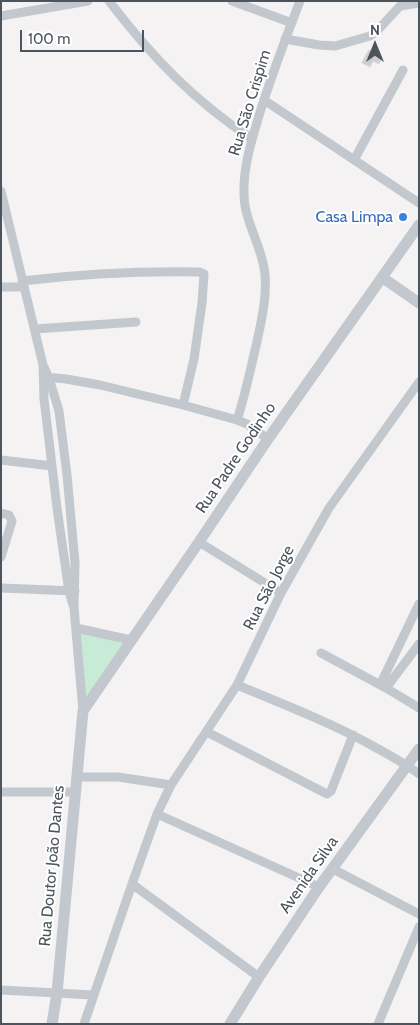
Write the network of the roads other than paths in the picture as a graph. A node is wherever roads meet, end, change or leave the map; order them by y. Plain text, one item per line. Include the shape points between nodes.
1 (88, 1) edge
2 (109, 1) edge
3 (232, 1) edge
4 (300, 1) edge
5 (419, 3) edge
6 (1, 16) edge
7 (292, 23) junction
8 (285, 39) junction
9 (403, 70) dead end
10 (264, 100) junction
11 (252, 139) junction
12 (354, 160) junction
13 (1, 191) edge
14 (419, 203) edge
15 (419, 225) edge
16 (382, 278) junction
17 (23, 284) junction
18 (1, 287) edge
19 (419, 303) edge
20 (136, 322) dead end
21 (35, 329) junction
22 (46, 377) junction
23 (419, 382) edge
24 (183, 405) junction
25 (237, 420) junction
26 (268, 439) junction
27 (1, 460) edge
28 (52, 466) junction
29 (1, 513) edge
30 (199, 542) junction
31 (1, 556) edge
32 (1, 588) edge
33 (72, 592) junction
34 (281, 593) junction
35 (419, 604) edge
36 (76, 628) junction
37 (131, 640) junction
38 (419, 644) edge
39 (321, 653) dead end
40 (237, 685) junction
41 (383, 686) junction
42 (419, 708) edge
43 (83, 711) junction
44 (206, 732) junction
45 (353, 735) junction
46 (419, 749) edge
47 (407, 765) junction
48 (419, 774) edge
49 (76, 777) junction
50 (171, 785) junction
51 (1, 792) edge
52 (74, 792) junction
53 (157, 814) junction
54 (333, 869) junction
55 (132, 884) junction
56 (319, 887) junction
57 (419, 914) edge
58 (419, 927) edge
59 (259, 977) junction
60 (1, 990) edge
61 (57, 993) junction
62 (93, 995) junction
63 (52, 1024) edge
64 (84, 1024) edge
65 (230, 1024) edge
66 (378, 1024) edge

1 - 6 street
2 - 11 street via 148,50 188,90
3 - 7 street
4 - 7 street, Rua São Crispim
5 - 8 street via 400,6 370,36 335,46
7 - 8 street, Rua São Crispim
8 - 10 street, Rua São Crispim
9 - 12 street
10 - 11 street, Rua São Crispim
10 - 12 street
11 - 25 street, Rua São Crispim via 244,194 265,274 264,311
12 - 14 street
13 - 17 street
15 - 16 street, Rua Padre Godinho
16 - 19 street
16 - 26 street, Rua Padre Godinho
17 - 18 street
17 - 21 street
17 - 24 street via 89,274 150,271 204,274 194,358
20 - 21 street
21 - 22 street
22 - 24 street via 100,385
22 - 28 street
22 - 33 street via 59,411 72,528
23 - 34 street, Rua São Jorge via 329,508
24 - 25 street
25 - 26 street
26 - 30 street, Rua Padre Godinho
27 - 28 street
28 - 33 street
29 - 31 street via 9,515 12,521
30 - 34 street
30 - 37 street, Rua Padre Godinho
32 - 33 street
33 - 36 street
34 - 40 street, Rua São Jorge
35 - 41 street
36 - 37 street
36 - 43 street
37 - 43 street, Rua Padre Godinho
38 - 41 street
39 - 41 street
40 - 44 street, Rua São Jorge
40 - 45 street
41 - 42 street
43 - 49 street, Rua Doutor João Dantes
44 - 45 street via 327,794
44 - 50 street, Rua São Jorge
45 - 47 street
46 - 47 street, Avenida Silva
47 - 48 street
47 - 54 street, Avenida Silva
49 - 50 street via 118,777
49 - 52 street, Rua Doutor João Dantes
50 - 53 street, Rua São Jorge
51 - 52 street
52 - 61 street, Rua Doutor João Dantes
53 - 55 street, Rua São Jorge
53 - 56 street
54 - 56 street, Avenida Silva
54 - 57 street
55 - 59 street
55 - 62 street, Rua São Jorge
56 - 59 street, Avenida Silva
58 - 66 street
59 - 65 street, Avenida Silva
60 - 61 street
61 - 62 street
61 - 63 street, Rua Doutor João Dantes
62 - 64 street, Rua São Jorge

